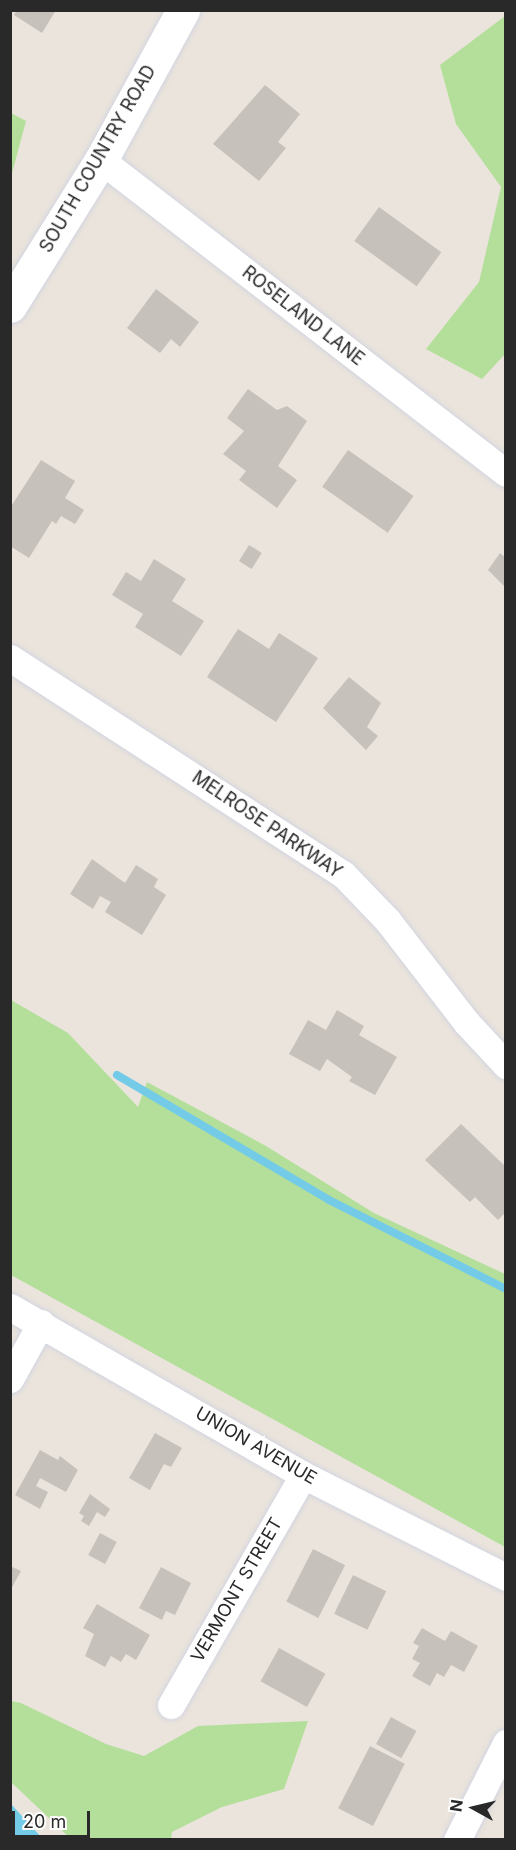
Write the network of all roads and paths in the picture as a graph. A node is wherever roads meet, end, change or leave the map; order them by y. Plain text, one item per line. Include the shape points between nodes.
1 (183, 10) edge
2 (101, 160) junction
3 (10, 306) edge
4 (506, 473) edge
5 (10, 658) edge
6 (506, 1065) edge
7 (10, 1307) edge
8 (41, 1323) junction
9 (10, 1379) edge
10 (303, 1475) junction
11 (506, 1577) edge
12 (171, 1706) dead end
13 (506, 1743) edge
14 (457, 1839) edge

1 - 2 main road, SOUTH COUNTRY ROAD
2 - 3 main road, SOUTH COUNTRY ROAD
2 - 4 street, ROSELAND LANE
5 - 6 street, MELROSE PARKWAY via 343,874 388,921
7 - 8 street, UNION AVENUE
8 - 9 street
8 - 10 street, UNION AVENUE
10 - 11 street, UNION AVENUE
10 - 12 street, VERMONT STREET
13 - 14 street

